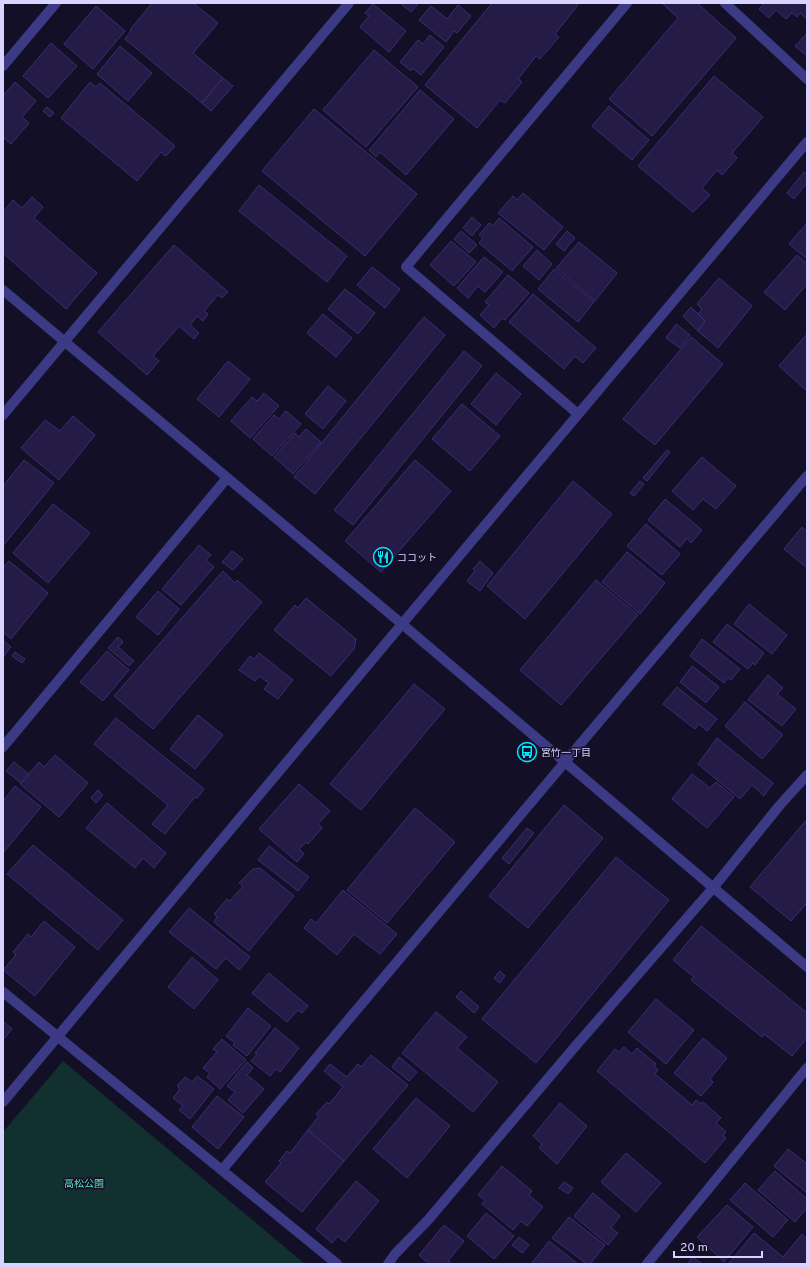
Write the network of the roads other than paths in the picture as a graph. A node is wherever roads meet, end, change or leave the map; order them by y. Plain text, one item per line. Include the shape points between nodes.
1 (56, 3) edge
2 (349, 3) edge
3 (627, 3) edge
4 (725, 3) edge
5 (3, 66) edge
6 (807, 79) edge
7 (807, 142) edge
8 (3, 290) edge
9 (65, 342) junction
10 (578, 414) junction
11 (3, 415) edge
12 (807, 476) edge
13 (227, 478) junction
14 (402, 624) junction
15 (3, 747) edge
16 (565, 762) junction
17 (807, 775) edge
18 (713, 888) junction
19 (807, 967) edge
20 (3, 992) edge
21 (57, 1037) junction
22 (807, 1068) edge
23 (3, 1102) edge
24 (222, 1170) junction
25 (337, 1264) edge
26 (388, 1264) edge
27 (647, 1264) edge

1 - 5 street
2 - 9 street
3 - 10 street via 406,267
4 - 6 street
7 - 10 street
8 - 9 street
9 - 11 street
9 - 13 street
10 - 14 street
12 - 16 street
13 - 14 street
13 - 15 street
14 - 16 street
14 - 21 street
16 - 18 street
16 - 24 street
17 - 18 street
18 - 19 street
18 - 26 street
20 - 21 street
21 - 23 street
21 - 24 street
22 - 27 street
24 - 25 street

